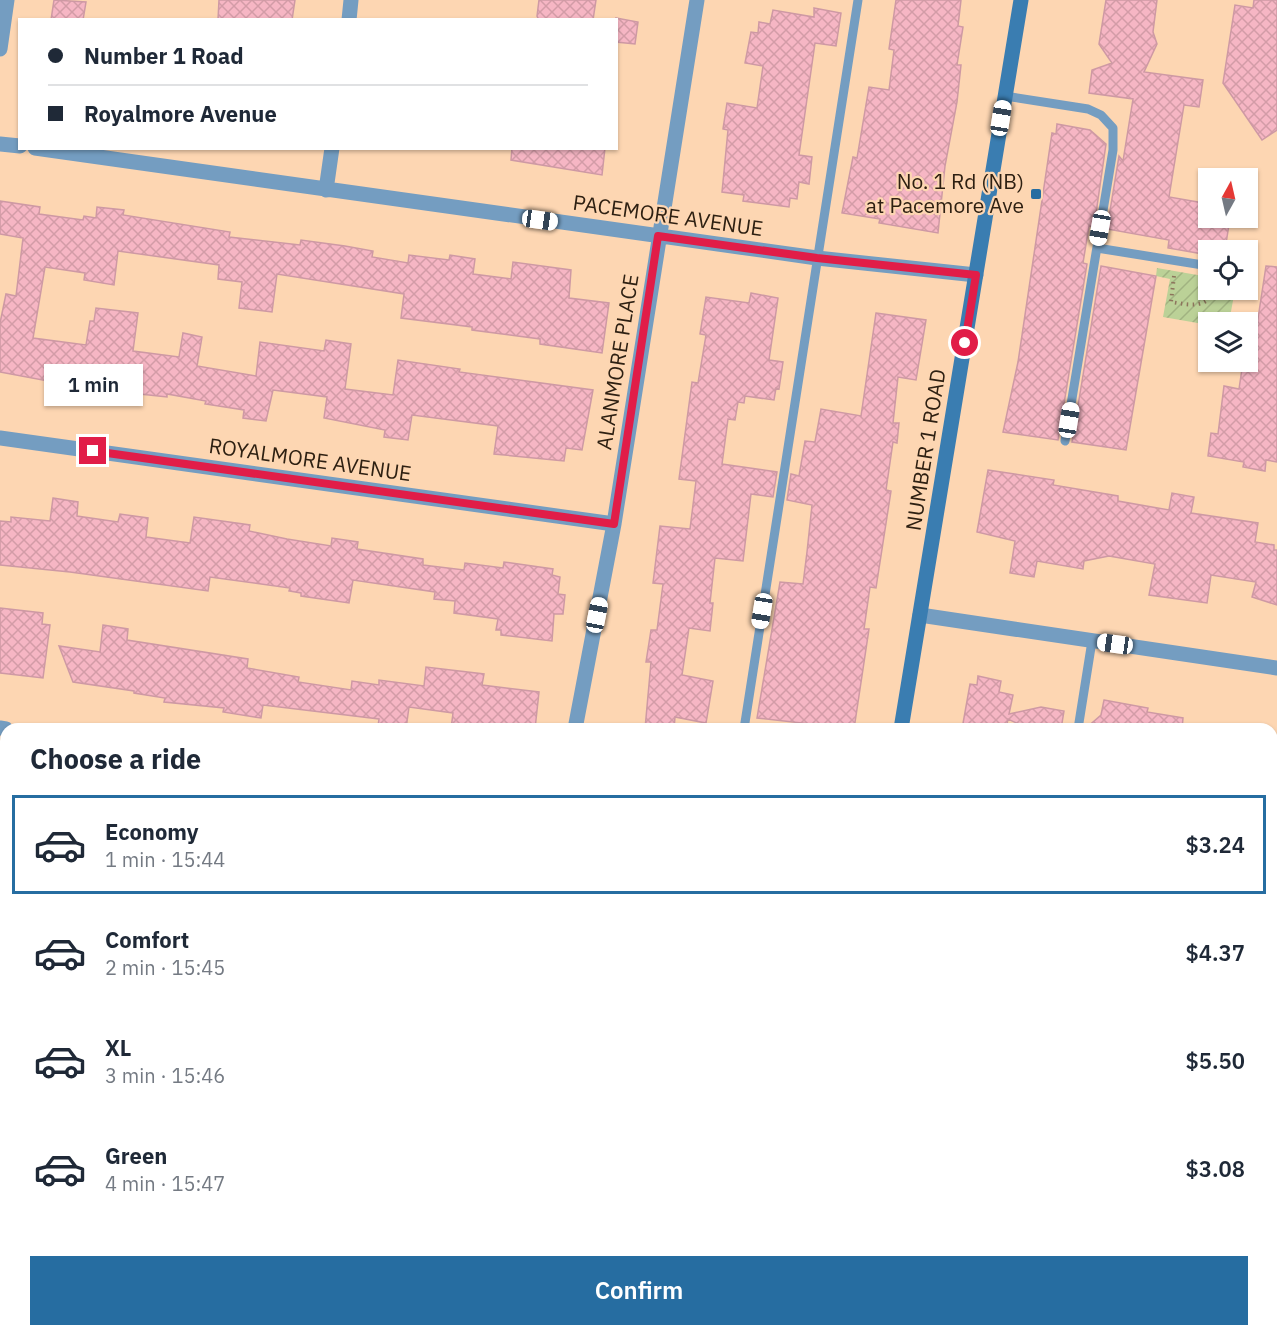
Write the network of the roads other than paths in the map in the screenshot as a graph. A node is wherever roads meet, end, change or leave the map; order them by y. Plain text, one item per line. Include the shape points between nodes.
1 (7, 0) edge
2 (351, 0) edge
3 (697, 0) edge
4 (858, 0) edge
5 (1021, 0) edge
6 (349, 18) edge
7 (0, 49) edge
8 (1005, 96) junction
9 (0, 144) edge
10 (18, 146) edge
11 (49, 150) edge
12 (332, 150) edge
13 (326, 190) junction
14 (658, 236) junction
15 (1097, 248) junction
16 (817, 258) junction
17 (1198, 264) edge
18 (976, 275) junction
19 (0, 438) edge
20 (1065, 441) dead end
21 (614, 524) junction
22 (920, 615) junction
23 (1092, 641) junction
24 (1277, 668) edge
25 (576, 723) edge
26 (745, 723) edge
27 (902, 723) edge
28 (1079, 723) edge

1 - 7 street
2 - 6 street
3 - 14 street, ALANMORE PLACE
4 - 16 lane
5 - 8 main road, NUMBER 1 ROAD
8 - 15 lane via 1088,109 1110,123 1113,150
8 - 18 main road, NUMBER 1 ROAD
9 - 10 street
11 - 13 street, PACEMORE AVENUE
12 - 13 street
13 - 14 street, PACEMORE AVENUE
14 - 16 street, PACEMORE AVENUE
14 - 21 street, ALANMORE PLACE
15 - 17 lane
15 - 20 lane
16 - 18 street, PACEMORE AVENUE
16 - 26 lane
18 - 22 main road, NUMBER 1 ROAD
19 - 21 street, ROYALMORE AVENUE
21 - 25 street, ALANMORE PLACE
22 - 23 street
22 - 27 main road, NUMBER 1 ROAD
23 - 24 street
23 - 28 lane

